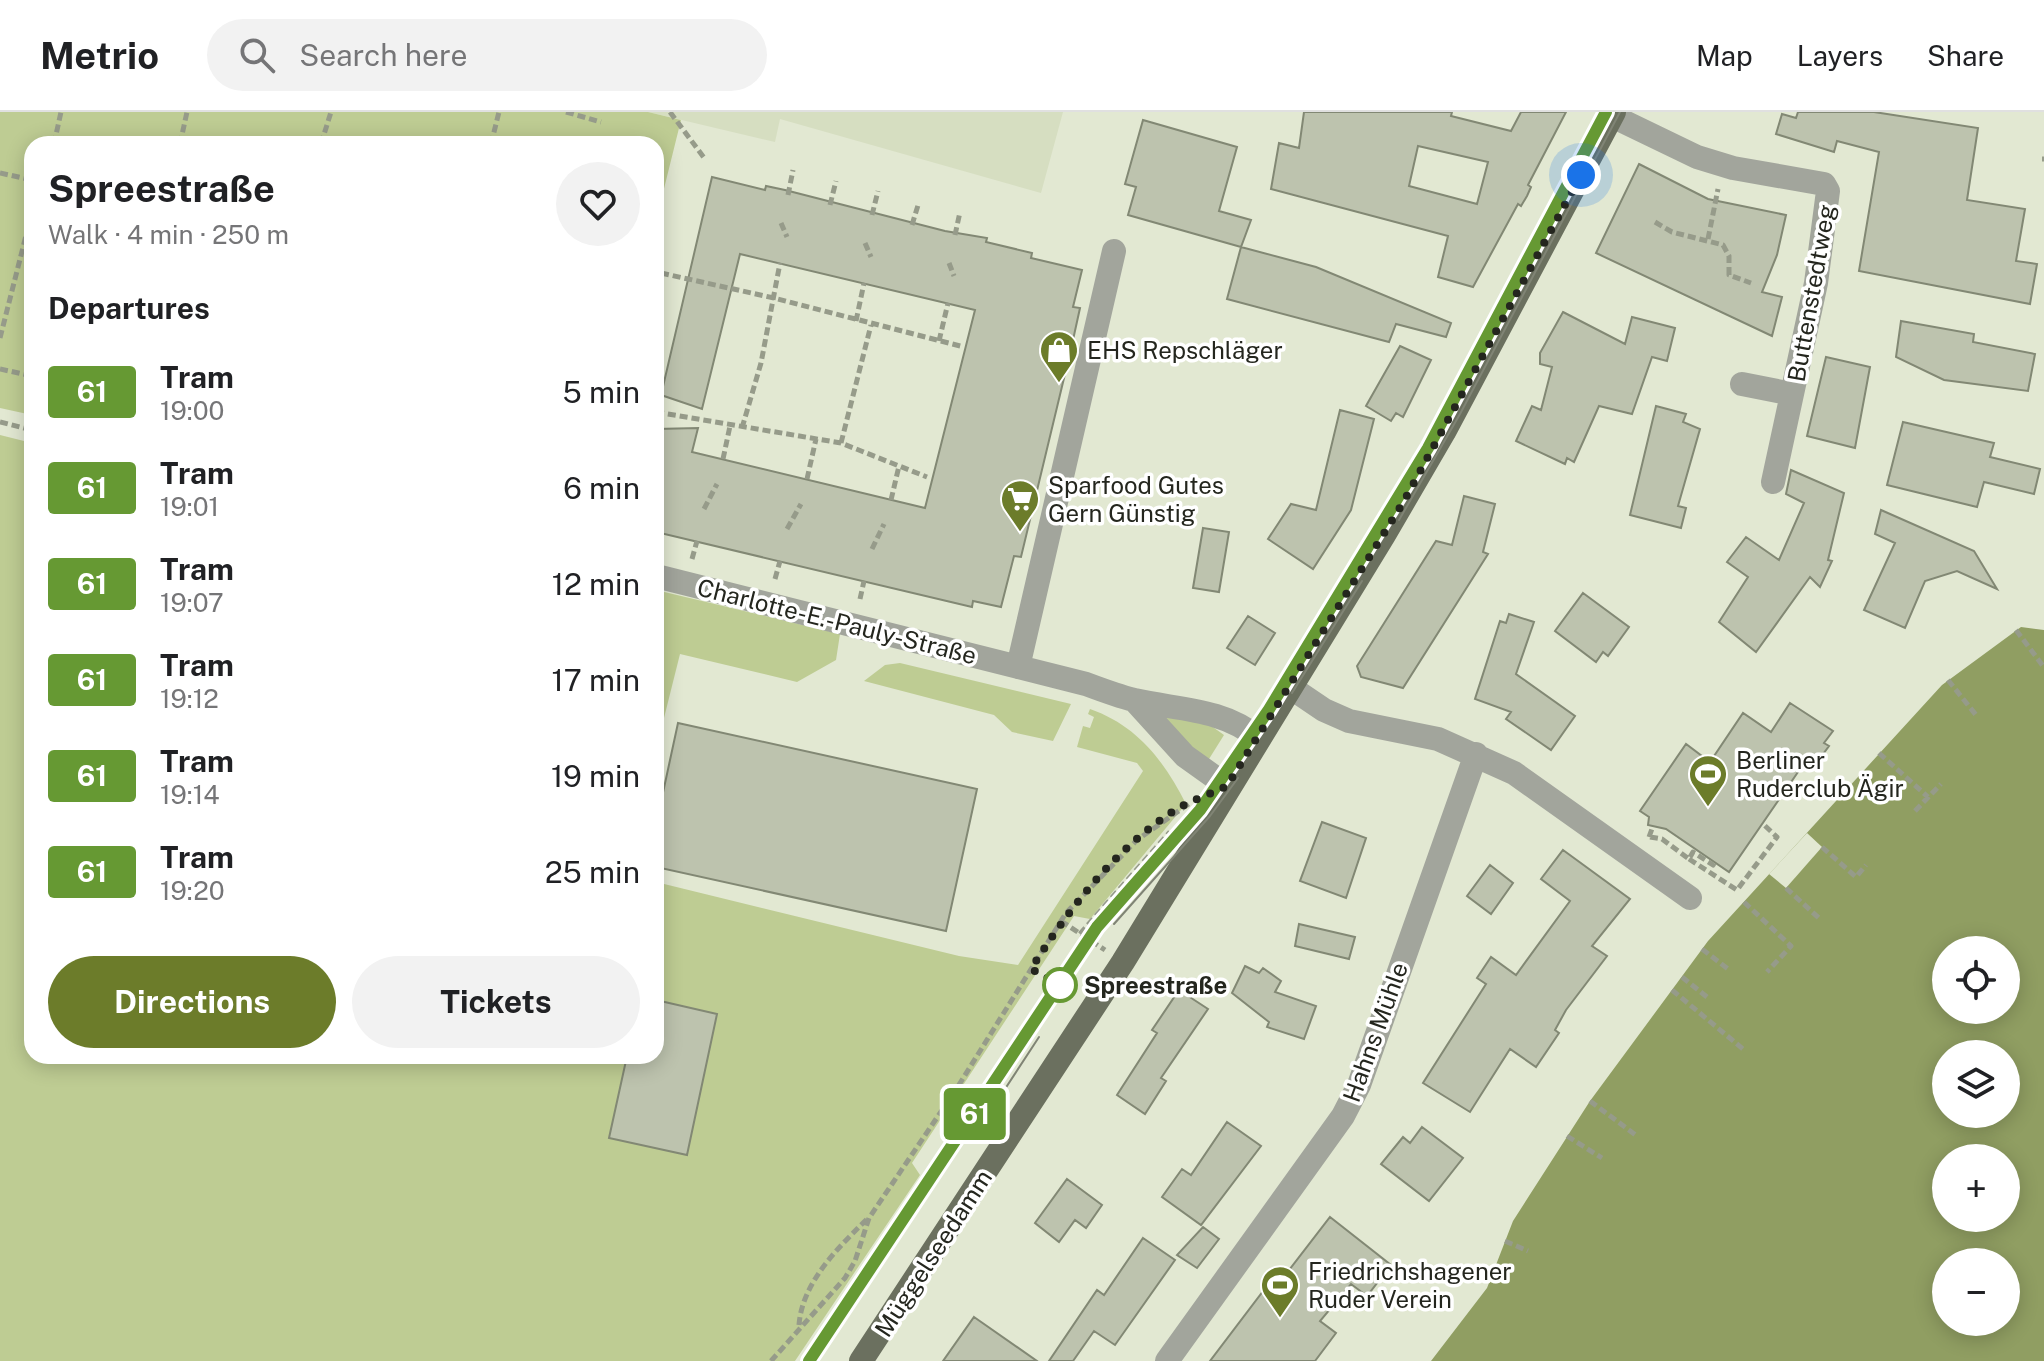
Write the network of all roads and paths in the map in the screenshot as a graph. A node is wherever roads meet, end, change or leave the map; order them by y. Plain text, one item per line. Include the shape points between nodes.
1 (61, 112) edge
2 (187, 112) edge
3 (331, 112) edge
4 (499, 112) edge
5 (566, 112) edge
6 (670, 112) edge
7 (1613, 114) edge
8 (601, 122) dead end
9 (56, 136) edge
10 (182, 136) edge
11 (324, 136) edge
12 (493, 136) edge
13 (705, 159) dead end
14 (1723, 165) junction
15 (793, 170) dead end
16 (0, 173) edge
17 (24, 178) edge
18 (836, 181) dead end
19 (878, 191) dead end
20 (788, 195) dead end
21 (919, 202) dead end
22 (830, 205) dead end
23 (960, 212) dead end
24 (872, 215) dead end
25 (1655, 222) dead end
26 (781, 223) dead end
27 (912, 225) dead end
28 (955, 235) dead end
29 (787, 237) dead end
30 (1708, 239) junction
31 (865, 243) dead end
32 (24, 244) edge
33 (1114, 251) dead end
34 (871, 257) dead end
35 (780, 263) dead end
36 (949, 263) dead end
37 (664, 274) edge
38 (954, 276) dead end
39 (864, 283) dead end
40 (1751, 283) dead end
41 (774, 298) junction
42 (948, 303) dead end
43 (856, 321) junction
44 (871, 325) junction
45 (0, 338) edge
46 (939, 341) junction
47 (964, 347) dead end
48 (0, 369) edge
49 (24, 374) edge
50 (1742, 384) dead end
51 (1792, 394) junction
52 (664, 414) edge
53 (0, 422) edge
54 (730, 426) junction
55 (24, 428) edge
56 (742, 428) junction
57 (816, 439) junction
58 (841, 443) junction
59 (723, 459) dead end
60 (899, 465) junction
61 (927, 477) dead end
62 (807, 479) dead end
63 (1773, 482) dead end
64 (717, 484) dead end
65 (891, 500) dead end
66 (801, 504) dead end
67 (704, 509) dead end
68 (884, 524) dead end
69 (787, 529) dead end
70 (697, 541) dead end
71 (872, 549) dead end
72 (692, 559) dead end
73 (780, 561) dead end
74 (664, 578) edge
75 (775, 579) dead end
76 (864, 581) dead end
77 (860, 599) dead end
78 (2016, 630) dead end
79 (2043, 666) edge
80 (1018, 667) junction
81 (1948, 680) dead end
82 (1290, 687) junction
83 (1134, 700) junction
84 (1976, 715) dead end
85 (1258, 738) junction
86 (1879, 753) dead end
87 (1476, 754) junction
88 (1941, 784) dead end
89 (1227, 786) junction
90 (1928, 797) junction
91 (1192, 802) junction
92 (1915, 811) dead end
93 (1762, 823) dead end
94 (1653, 826) dead end
95 (1649, 837) dead end
96 (1822, 847) dead end
97 (1693, 852) dead end
98 (1689, 859) dead end
99 (1715, 862) dead end
100 (1866, 865) dead end
101 (1786, 888) dead end
102 (1690, 898) dead end
103 (1744, 902) dead end
104 (1821, 920) dead end
105 (1080, 934) dead end
106 (1702, 949) dead end
107 (1728, 969) dead end
108 (1767, 972) dead end
109 (1682, 977) dead end
110 (1672, 990) dead end
111 (1707, 997) dead end
112 (1743, 1049) dead end
113 (1590, 1101) dead end
114 (1567, 1136) dead end
115 (1637, 1136) dead end
116 (1602, 1158) dead end
117 (869, 1218) junction
118 (1505, 1241) dead end
119 (1528, 1251) dead end
120 (799, 1325) junction
121 (771, 1361) edge
122 (861, 1361) edge
123 (1167, 1361) edge

1 - 9 path
2 - 10 path
3 - 11 path
4 - 12 path
5 - 8 path
6 - 13 path
7 - 14 street, Buttenstedtweg
7 - 82 main road, Müggelseedamm via 1444,432
14 - 30 path
14 - 51 street, Buttenstedtweg via 1824,184 1828,191 1816,283
15 - 20 path
16 - 17 path
18 - 22 path
19 - 24 path
21 - 27 path
23 - 28 path
25 - 30 path via 1672,232
26 - 29 path
30 - 40 path via 1723,245 1729,275
31 - 34 path
32 - 45 path
33 - 80 street
35 - 41 path
36 - 38 path
37 - 41 path
39 - 43 path
41 - 43 path
41 - 56 path
42 - 46 path
43 - 44 path
44 - 46 path
44 - 58 path
46 - 47 path
48 - 49 path
50 - 51 street
51 - 63 street, Buttenstedtweg
52 - 54 path
53 - 55 path
54 - 56 path
54 - 59 path
56 - 57 path
57 - 58 path
57 - 62 path
58 - 60 path
60 - 61 path
60 - 65 path
64 - 67 path
66 - 69 path
68 - 71 path
70 - 72 path
73 - 75 path
74 - 80 street, Charlotte-E.-Pauly-Straße
76 - 77 path
78 - 79 path
80 - 83 street, Charlotte-E.-Pauly-Straße
81 - 84 path
82 - 85 main road, Müggelseedamm
82 - 87 street via 1349,721 1438,739
83 - 85 street, Charlotte-E.-Pauly-Straße via 1200,710
83 - 89 street via 1185,756
85 - 89 main road, Müggelseedamm
86 - 90 path
87 - 102 street via 1547,794
87 - 123 street, Hahns Mühle via 1359,1085 1343,1116
88 - 90 path
89 - 91 path
89 - 122 main road, Müggelseedamm via 1123,962
90 - 92 path
91 - 105 path
91 - 117 path via 1137,840 1066,913
93 - 98 path via 1777,837 1737,890
94 - 95 path
96 - 100 path via 1856,877
97 - 99 path
101 - 104 path
103 - 108 path via 1791,946
106 - 107 path
109 - 111 path
110 - 112 path
113 - 115 path
114 - 116 path
117 - 120 path via 845,1278
117 - 120 path via 813,1281
118 - 119 path
120 - 121 path

